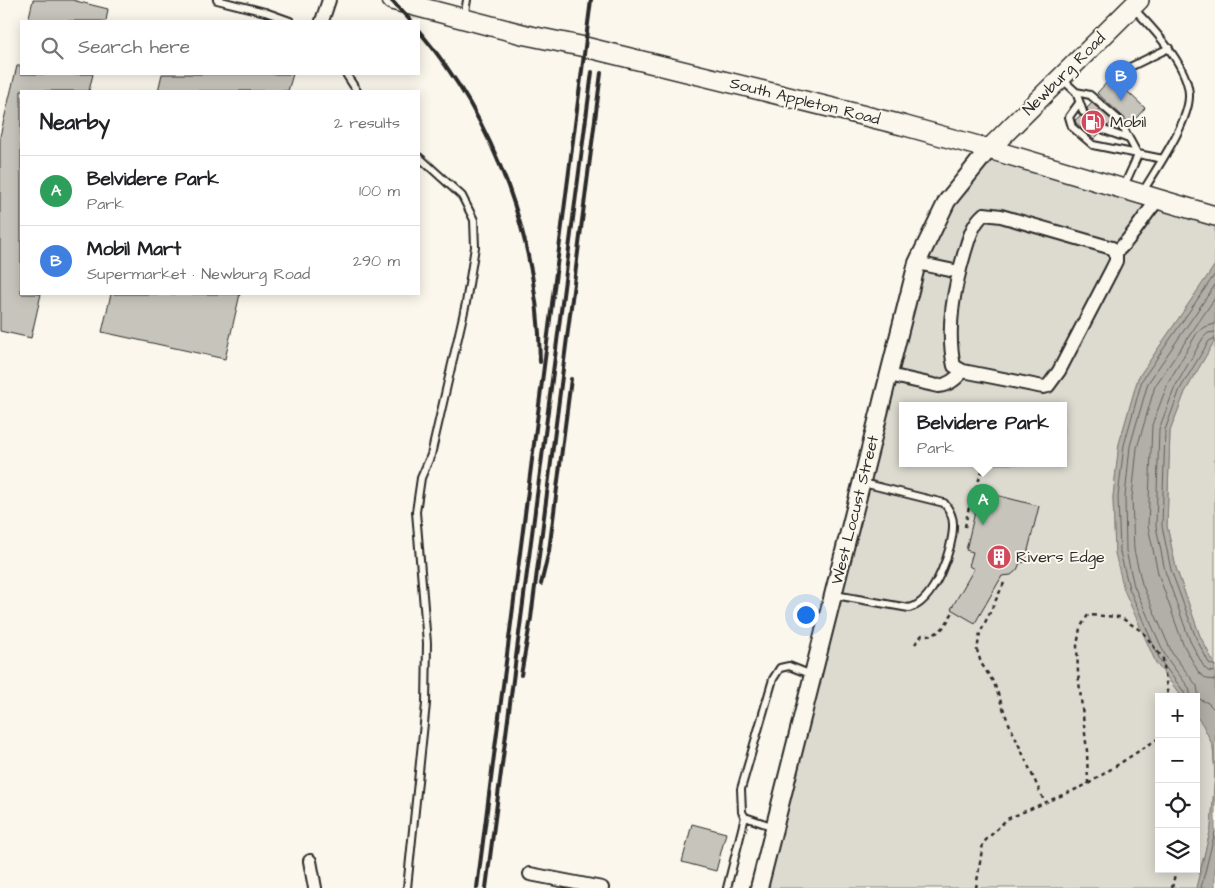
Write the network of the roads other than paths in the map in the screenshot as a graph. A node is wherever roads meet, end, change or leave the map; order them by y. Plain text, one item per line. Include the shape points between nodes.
1 (217, 0) edge
2 (329, 0) edge
3 (392, 0) edge
4 (466, 0) edge
5 (1136, 3) edge
6 (463, 19) junction
7 (287, 20) edge
8 (322, 20) edge
9 (1169, 48) junction
10 (347, 75) edge
11 (1119, 75) dead end
12 (1061, 78) junction
13 (356, 90) edge
14 (1076, 92) junction
15 (1080, 103) junction
16 (1083, 112) dead end
17 (1104, 130) dead end
18 (1129, 139) junction
19 (989, 149) junction
20 (1138, 155) junction
21 (420, 158) edge
22 (1163, 159) junction
23 (1122, 189) junction
24 (1150, 197) junction
25 (1211, 215) edge
26 (1116, 252) junction
27 (917, 264) junction
28 (959, 272) junction
29 (963, 371) junction
30 (890, 375) junction
31 (862, 482) junction
32 (833, 595) junction
33 (813, 676) junction
34 (745, 817) junction
35 (774, 827) junction
36 (310, 861) dead end
37 (530, 874) dead end
38 (314, 888) edge
39 (407, 888) edge
40 (602, 888) edge
41 (727, 888) edge
42 (759, 888) edge

1 - 7 lane
2 - 8 street
3 - 6 main road, South Appleton Road
4 - 6 lane
5 - 9 lane
5 - 12 main road, Newburg Road
6 - 19 main road, South Appleton Road
9 - 11 lane
9 - 22 lane via 1189,96 1188,108
10 - 13 lane
12 - 14 lane
12 - 19 main road, Newburg Road
14 - 15 lane
14 - 18 lane via 1090,95 1119,120
15 - 16 lane
15 - 20 lane via 1069,117 1072,127 1093,145
17 - 18 lane
18 - 20 lane
19 - 23 main road, South Appleton Road
19 - 27 street, West Locust Street via 947,201
20 - 22 lane
20 - 23 lane
21 - 39 lane via 462,196 474,220 475,246 466,303 431,455 421,478 416,512 427,643 426,704
22 - 24 lane
23 - 24 main road, South Appleton Road
24 - 25 main road, South Appleton Road
24 - 26 street via 1146,213 1128,242
26 - 28 street via 1112,248 1001,216 984,214 975,224
26 - 29 street via 1111,271 1048,386
27 - 28 street
27 - 30 street, West Locust Street
28 - 29 street via 954,293 951,352 954,366
29 - 30 street via 944,386
30 - 31 street, West Locust Street
31 - 32 street, West Locust Street
31 - 32 lane via 944,503 953,523 952,536 942,570 932,589 916,607
32 - 33 street, West Locust Street
33 - 34 lane via 789,666 780,668 774,679 741,789
33 - 35 street, West Locust Street
34 - 35 lane
34 - 41 lane
35 - 42 street, West Locust Street
36 - 38 street
37 - 40 street

